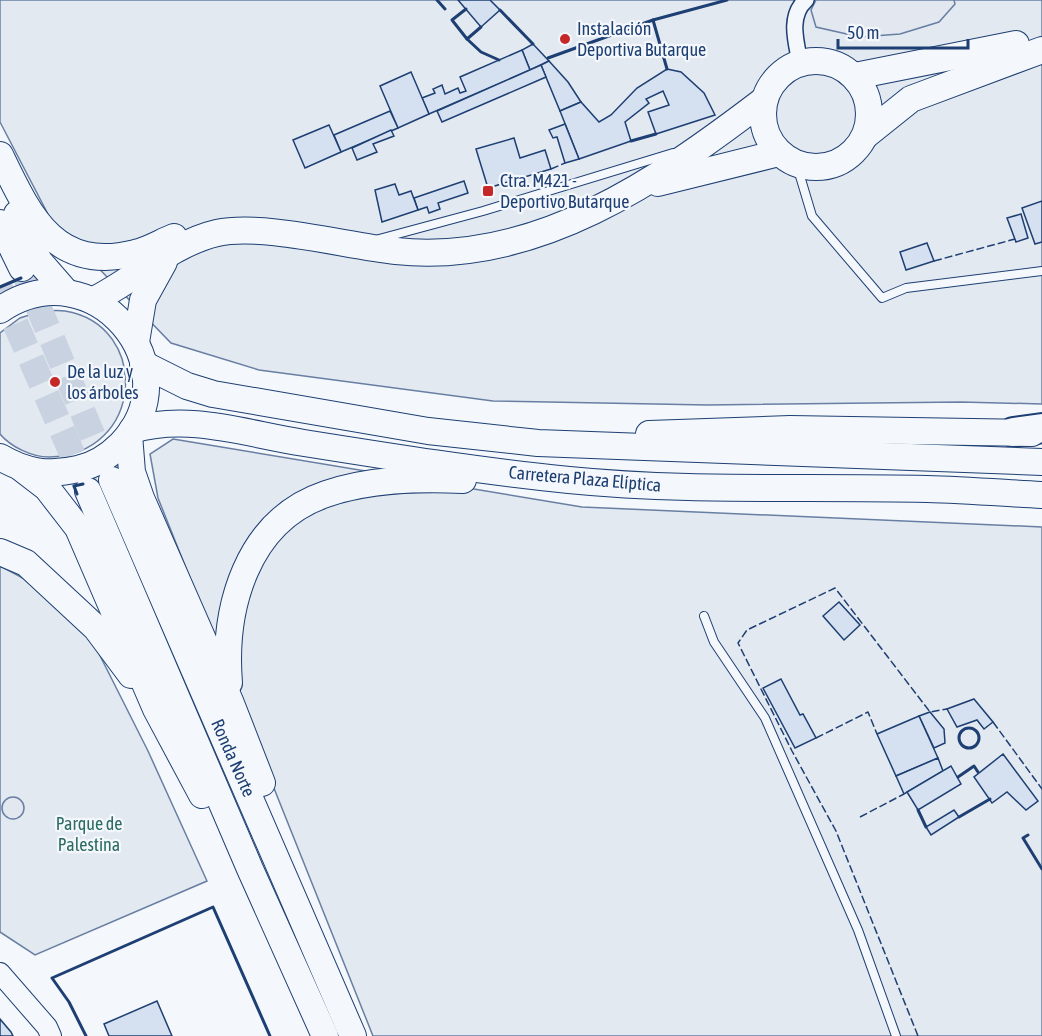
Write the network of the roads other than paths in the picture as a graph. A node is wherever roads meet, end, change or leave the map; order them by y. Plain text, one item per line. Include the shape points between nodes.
1 (806, 0) edge
2 (1042, 36) edge
3 (1042, 50) edge
4 (800, 62) junction
5 (855, 76) junction
6 (764, 100) junction
7 (866, 135) junction
8 (706, 144) junction
9 (0, 155) edge
10 (788, 160) junction
11 (0, 177) edge
12 (634, 189) junction
13 (0, 223) edge
14 (232, 232) junction
15 (357, 246) junction
16 (159, 266) junction
17 (22, 268) tunnel mouth
18 (1042, 271) edge
19 (66, 292) junction
20 (94, 300) junction
21 (0, 310) edge
22 (140, 353) junction
23 (1042, 428) edge
24 (1013, 432) junction
25 (131, 433) junction
26 (1042, 434) edge
27 (538, 443) junction
28 (1042, 462) edge
29 (11, 463) edge
30 (111, 480) tunnel mouth
31 (571, 480) junction
32 (88, 491) tunnel mouth
33 (1042, 495) edge
34 (0, 552) edge
35 (704, 616) dead end
36 (230, 701) junction
37 (156, 709) junction
38 (250, 869) junction
39 (296, 901) junction
40 (0, 973) edge
41 (51, 1036) edge
42 (325, 1036) edge
43 (353, 1036) edge
44 (896, 1036) edge

1 - 4 street via 793,28
2 - 5 main road via 1005,48
3 - 7 main road via 911,99
4 - 5 main road via 837,64
4 - 6 main road via 781,74 768,88
5 - 7 main road via 866,93 870,114
6 - 8 main road
6 - 10 main road via 762,119 768,135
7 - 10 main road via 843,161 821,168
8 - 12 main road
8 - 15 lane
9 - 14 main road via 36,224 75,252 118,256 151,249 199,229
10 - 12 main road
10 - 18 lane via 812,216 882,298 906,288
11 - 19 main road via 39,261
12 - 15 main road via 513,244 455,252 398,252
13 - 17 main road
14 - 15 main road via 296,236
14 - 16 main road via 206,237
16 - 20 main road
16 - 22 main road via 143,300
19 - 20 main road
19 - 21 main road via 39,292 14,300
20 - 22 main road via 109,310
22 - 25 main road via 145,387
22 - 27 main road, Carretera Plaza Elíptica via 187,386 213,394 428,431
23 - 24 highway
24 - 26 main road
24 - 27 main road via 790,429 627,435
25 - 29 main road via 106,457 88,467 52,473
25 - 31 main road, Carretera Plaza Elíptica via 169,422 210,425 448,465
25 - 36 main road via 132,472 141,498
27 - 28 main road, Carretera Plaza Elíptica
29 - 37 main road via 47,488 78,528
30 - 39 main road, Ronda Norte
31 - 33 main road, Carretera Plaza Elíptica via 699,488 927,489
31 - 36 main road via 382,482 342,489 298,506 255,552 236,594 227,639
32 - 38 main road, Ronda Norte
34 - 37 main road via 26,563 96,628
35 - 44 lane via 714,642 765,718 854,920
36 - 39 main road via 290,864
37 - 38 main road via 222,833
38 - 42 main road, Ronda Norte
39 - 43 main road, Ronda Norte
40 - 41 street

